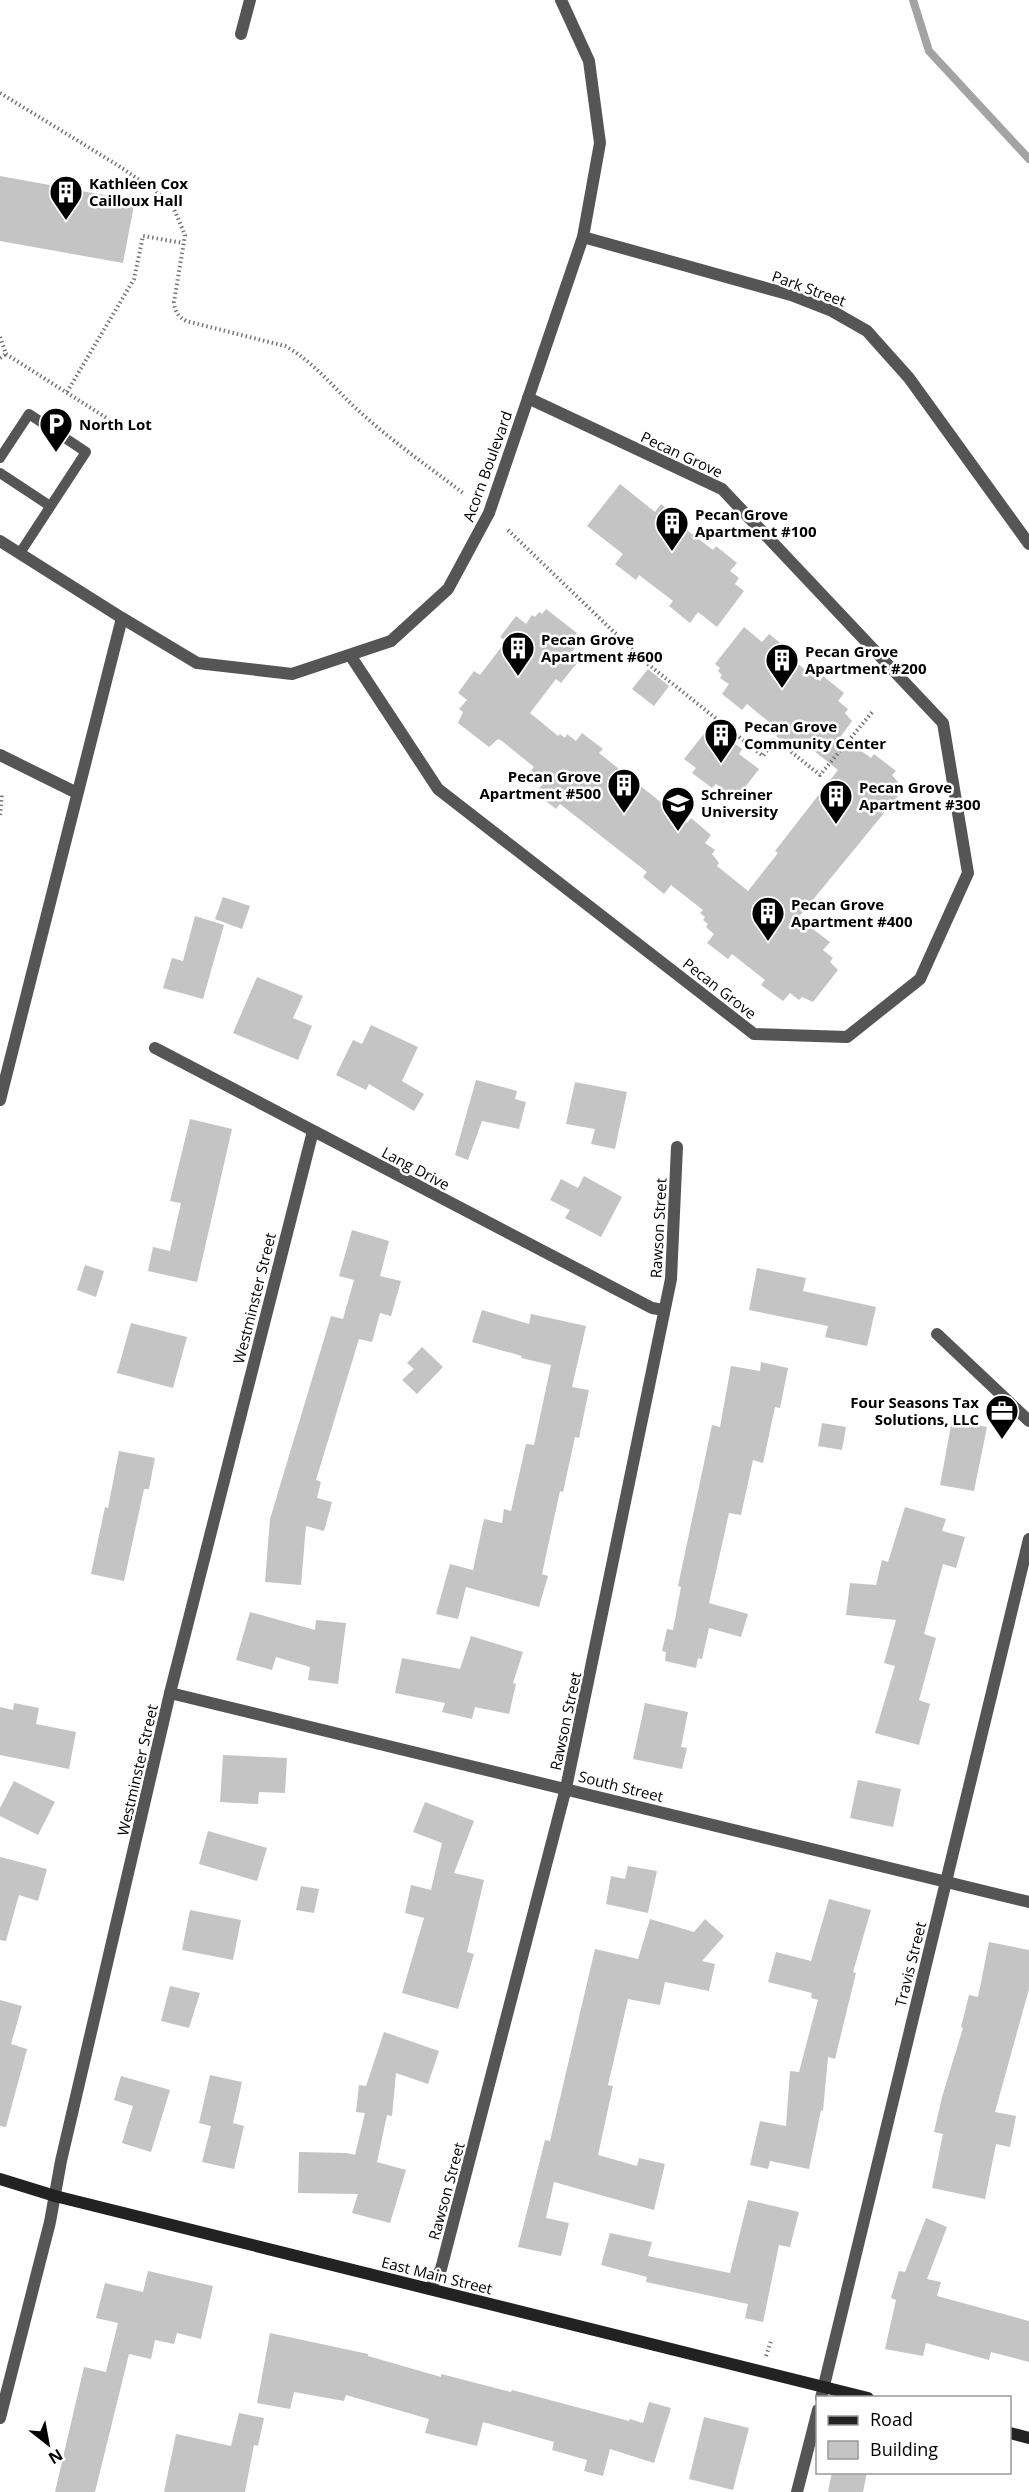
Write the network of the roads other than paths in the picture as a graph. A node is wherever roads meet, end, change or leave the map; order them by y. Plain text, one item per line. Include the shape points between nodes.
1 (250, 0) edge
2 (561, 0) edge
3 (241, 34) dead end
4 (584, 237) junction
5 (528, 398) junction
6 (0, 459) edge
7 (0, 473) edge
8 (50, 506) junction
9 (0, 541) edge
10 (1029, 544) edge
11 (20, 553) junction
12 (122, 618) junction
13 (350, 655) junction
14 (0, 754) edge
15 (78, 793) junction
16 (155, 1048) dead end
17 (0, 1100) edge
18 (313, 1131) junction
19 (677, 1148) dead end
20 (664, 1310) junction
21 (937, 1334) dead end
22 (1029, 1421) edge
23 (1029, 1539) edge
24 (170, 1693) junction
25 (566, 1788) junction
26 (945, 1881) junction
27 (1029, 1902) edge
28 (0, 2179) edge
29 (55, 2196) junction
30 (430, 2289) junction
31 (822, 2392) edge
32 (859, 2396) edge
33 (0, 2418) edge
34 (816, 2418) edge
35 (1011, 2433) edge
36 (1029, 2438) edge
37 (797, 2492) edge

1 - 3 street
2 - 4 street, Acorn Boulevard via 589,61 600,143
4 - 5 street, Acorn Boulevard
4 - 10 street, Park Street via 791,295 832,311 867,331 909,378
5 - 13 street, Acorn Boulevard via 489,513 448,589 391,642
5 - 13 street, Pecan Grove via 722,489 943,723 968,873 920,979 847,1037 754,1034 438,789
6 - 8 lane via 29,414 86,452
7 - 8 lane
8 - 11 lane
9 - 11 street, Acorn Boulevard
11 - 12 street, Acorn Boulevard
12 - 13 street, Acorn Boulevard via 197,663 292,674
12 - 15 street
14 - 15 street
15 - 17 street
16 - 18 street, Lang Drive
18 - 20 street, Lang Drive via 652,1308
18 - 24 street, Westminster Street
19 - 20 street, Rawson Street via 671,1279
20 - 25 street, Rawson Street
21 - 22 street
23 - 26 street, Travis Street
24 - 25 street, South Street
24 - 29 street, Westminster Street
25 - 26 street, South Street
25 - 30 street, Rawson Street via 441,2269
26 - 27 street, South Street
26 - 31 street, Travis Street
28 - 29 street, East Main Street
29 - 30 street, East Main Street
29 - 33 street, Westminster Street
30 - 31 street, East Main Street
31 - 32 street, East Main Street
34 - 37 street
35 - 36 street

